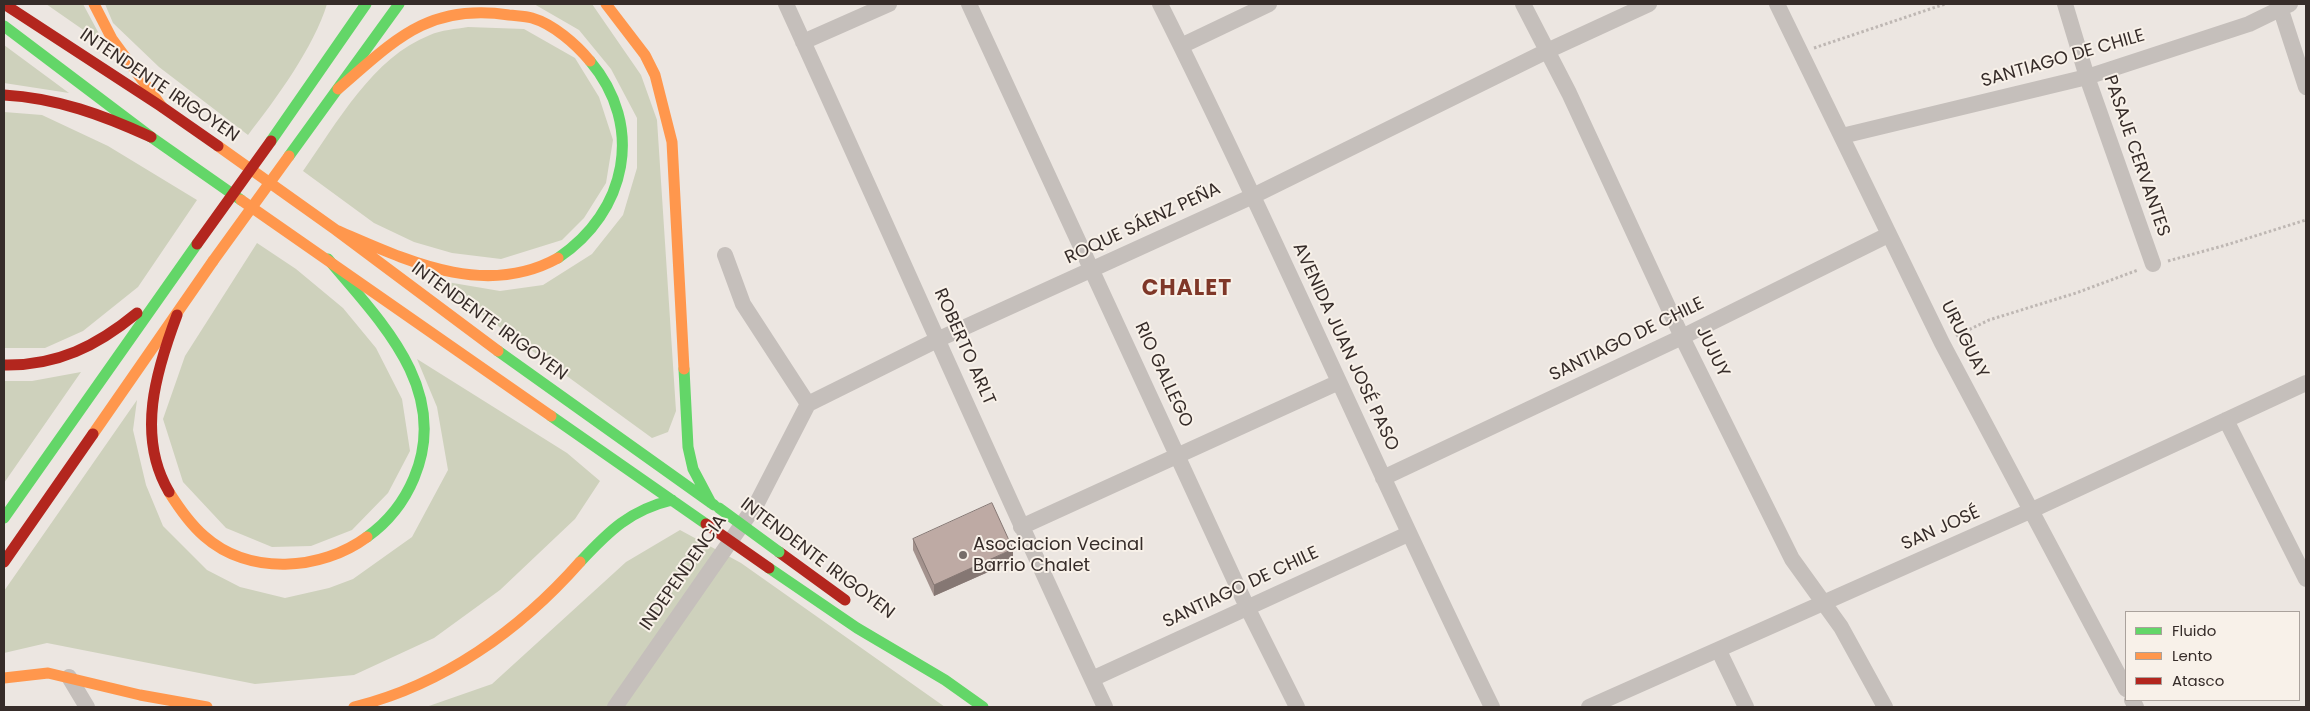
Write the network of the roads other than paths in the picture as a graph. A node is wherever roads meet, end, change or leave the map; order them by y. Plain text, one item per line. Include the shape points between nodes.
1 (4, 4) edge
2 (94, 4) edge
3 (366, 4) edge
4 (399, 4) edge
5 (606, 4) edge
6 (786, 4) edge
7 (889, 4) edge
8 (968, 4) edge
9 (1160, 4) edge
10 (1269, 4) edge
11 (1523, 4) edge
12 (1649, 4) edge
13 (1777, 4) edge
14 (2065, 4) edge
15 (2284, 5) edge
16 (338, 25) dead end
17 (4, 26) edge
18 (803, 42) junction
19 (1182, 46) junction
20 (1547, 51) junction
21 (326, 61) junction
22 (2087, 77) junction
23 (2306, 87) edge
24 (338, 89) junction
25 (4, 95) edge
26 (162, 108) junction
27 (1842, 136) junction
28 (151, 137) junction
29 (1253, 196) junction
30 (336, 230) junction
31 (1888, 235) junction
32 (725, 255) dead end
33 (328, 259) junction
34 (2152, 264) road end
35 (1093, 270) junction
36 (163, 290) junction
37 (177, 315) junction
38 (1682, 337) junction
39 (939, 339) junction
40 (4, 365) edge
41 (1339, 382) junction
42 (2306, 383) edge
43 (808, 404) junction
44 (2226, 420) junction
45 (1178, 455) junction
46 (1383, 478) junction
47 (672, 500) junction
48 (715, 505) junction
49 (2030, 510) junction
50 (4, 518) edge
51 (1021, 527) junction
52 (1408, 534) junction
53 (4, 562) edge
54 (2306, 580) edge
55 (1822, 603) junction
56 (851, 604) dead end
57 (1247, 607) junction
58 (881, 628) dead end
59 (1719, 651) junction
60 (4, 678) edge
61 (69, 678) junction
62 (1092, 679) junction
63 (945, 680) junction
64 (2125, 687) edge
65 (140, 695) junction
66 (87, 707) edge
67 (119, 707) edge
68 (207, 707) edge
69 (354, 707) edge
70 (615, 707) edge
71 (983, 707) edge
72 (1105, 707) edge
73 (1297, 707) edge
74 (1492, 707) edge
75 (1589, 707) edge
76 (1746, 707) edge
77 (1885, 707) edge

1 - 26 main road, INTENDENTE IRIGOYEN
2 - 26 main road via 112,39
3 - 21 main road
4 - 24 main road
5 - 48 main road via 644,55 655,76 672,142 688,448 693,469
6 - 18 street, ROBERTO ARLT
7 - 18 street
8 - 35 street, RIO GALLEGO
9 - 19 street, AVENIDA JUAN JOSÉ PASO
10 - 19 street
11 - 20 street, JUJUY
12 - 20 street, ROQUE SÁENZ PEÑA
13 - 27 street, URUGUAY
14 - 22 street, PASAJE CERVANTES
15 - 22 street, SANTIAGO DE CHILE via 2227,32
15 - 23 street
16 - 21 main road
17 - 28 main road, INTENDENTE IRIGOYEN
18 - 39 street, ROBERTO ARLT
19 - 29 street, AVENIDA JUAN JOSÉ PASO
20 - 29 street, ROQUE SÁENZ PEÑA
20 - 38 street, JUJUY via 1574,102
21 - 36 main road, bridge
22 - 27 street, SANTIAGO DE CHILE
22 - 34 street, PASAJE CERVANTES
24 - 30 main road via 399,38 444,15 488,11 533,18 571,40 599,69 617,106 623,144 618,181 609,203 590,232 562,256 529,271 477,277 428,267
24 - 37 main road, bridge
25 - 28 main road via 54,100 103,115
26 - 30 main road, INTENDENTE IRIGOYEN
27 - 31 street, URUGUAY
28 - 33 main road, INTENDENTE IRIGOYEN
29 - 35 street, ROQUE SÁENZ PEÑA
29 - 41 street, AVENIDA JUAN JOSÉ PASO
30 - 48 main road, INTENDENTE IRIGOYEN via 443,311
31 - 38 street, SANTIAGO DE CHILE
31 - 49 street, URUGUAY
32 - 43 street via 743,304
33 - 37 main road via 401,351 423,405 425,426 418,467 397,509 372,535 347,551 295,566 237,557 195,529 172,500 155,461 151,416 157,371
33 - 47 main road, INTENDENTE IRIGOYEN
35 - 39 street, ROQUE SÁENZ PEÑA
35 - 45 street, RIO GALLEGO
36 - 40 main road via 123,325 75,355 37,364
36 - 50 main road
37 - 53 main road
38 - 46 street, SANTIAGO DE CHILE
38 - 55 street, JUJUY via 1792,559
39 - 43 street, ROQUE SÁENZ PEÑA
39 - 51 street, ROBERTO ARLT
41 - 45 street
41 - 46 street, AVENIDA JUAN JOSÉ PASO
42 - 44 street, SAN JOSÉ
43 - 70 street, INDEPENDENCIA via 757,504
44 - 49 street, SAN JOSÉ
44 - 54 street
45 - 51 street
45 - 57 street, RIO GALLEGO
46 - 52 street, AVENIDA JUAN JOSÉ PASO
47 - 63 main road, INTENDENTE IRIGOYEN, bridge via 857,628
47 - 69 main road via 641,507 624,519 553,591 474,654 400,694
48 - 56 main road, INTENDENTE IRIGOYEN, bridge
49 - 55 street, SAN JOSÉ
49 - 64 street, URUGUAY
51 - 62 street, ROBERTO ARLT
52 - 57 street, SANTIAGO DE CHILE
52 - 74 street, AVENIDA JUAN JOSÉ PASO
55 - 59 street, SAN JOSÉ
55 - 77 street, JUJUY via 1841,627
57 - 62 street, SANTIAGO DE CHILE
57 - 73 street, RIO GALLEGO
58 - 63 main road, INTENDENTE IRIGOYEN
59 - 75 street, SAN JOSÉ
59 - 76 street
60 - 61 main road via 48,673
61 - 65 main road
61 - 66 street
62 - 72 street, ROBERTO ARLT
63 - 71 main road, INTENDENTE IRIGOYEN
65 - 67 street
65 - 68 main road

